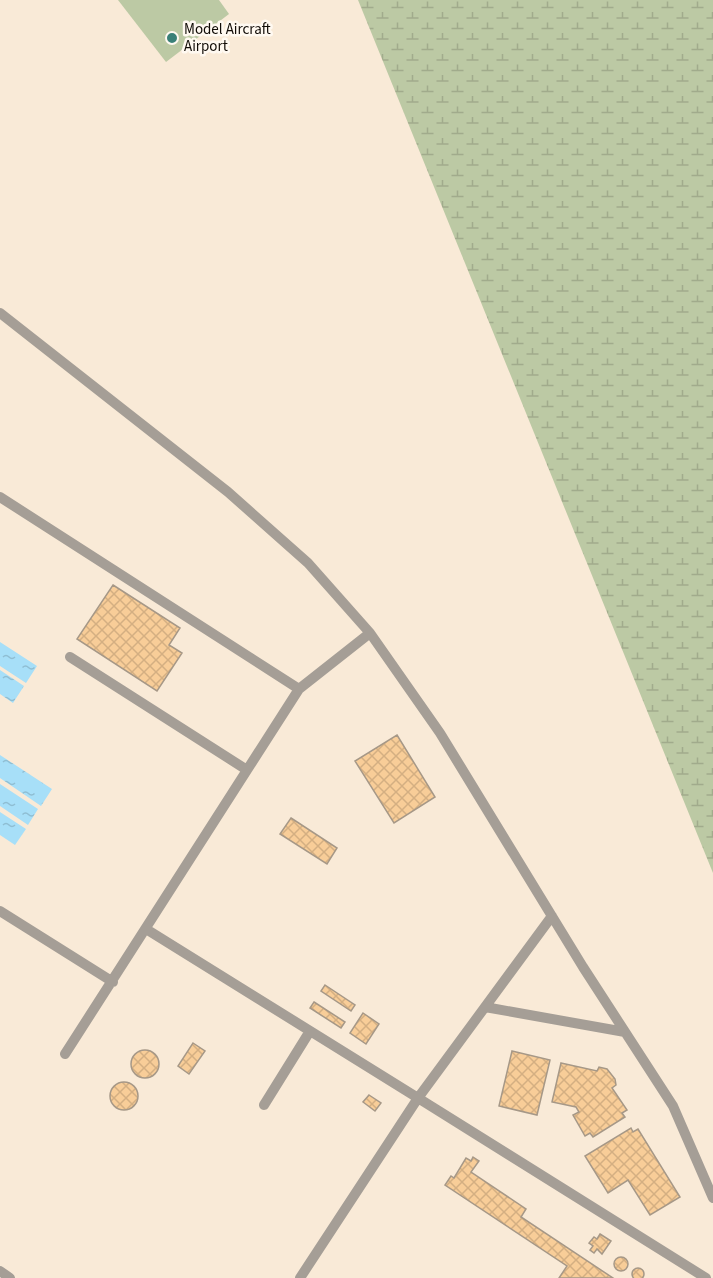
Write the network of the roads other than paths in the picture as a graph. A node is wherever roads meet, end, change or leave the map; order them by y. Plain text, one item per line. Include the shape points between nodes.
1 (0, 313) edge
2 (0, 497) edge
3 (370, 633) junction
4 (70, 657) dead end
5 (299, 689) junction
6 (248, 770) junction
7 (0, 911) edge
8 (552, 916) junction
9 (146, 929) junction
10 (113, 982) junction
11 (485, 1007) junction
12 (310, 1031) junction
13 (625, 1032) junction
14 (65, 1054) dead end
15 (418, 1098) junction
16 (264, 1105) dead end
17 (713, 1198) edge
18 (0, 1272) edge
19 (10, 1278) edge
20 (300, 1278) edge
21 (706, 1278) edge

1 - 3 lane via 228,492 308,563
2 - 5 lane
3 - 5 lane
3 - 8 lane via 440,733
4 - 6 lane
5 - 6 lane
6 - 9 lane
7 - 10 lane
8 - 11 lane
8 - 13 lane
9 - 10 lane
9 - 12 lane
10 - 14 lane
11 - 13 lane
11 - 15 lane
12 - 15 lane
12 - 16 lane
13 - 17 lane via 673,1106
15 - 20 lane
15 - 21 lane
18 - 19 lane

